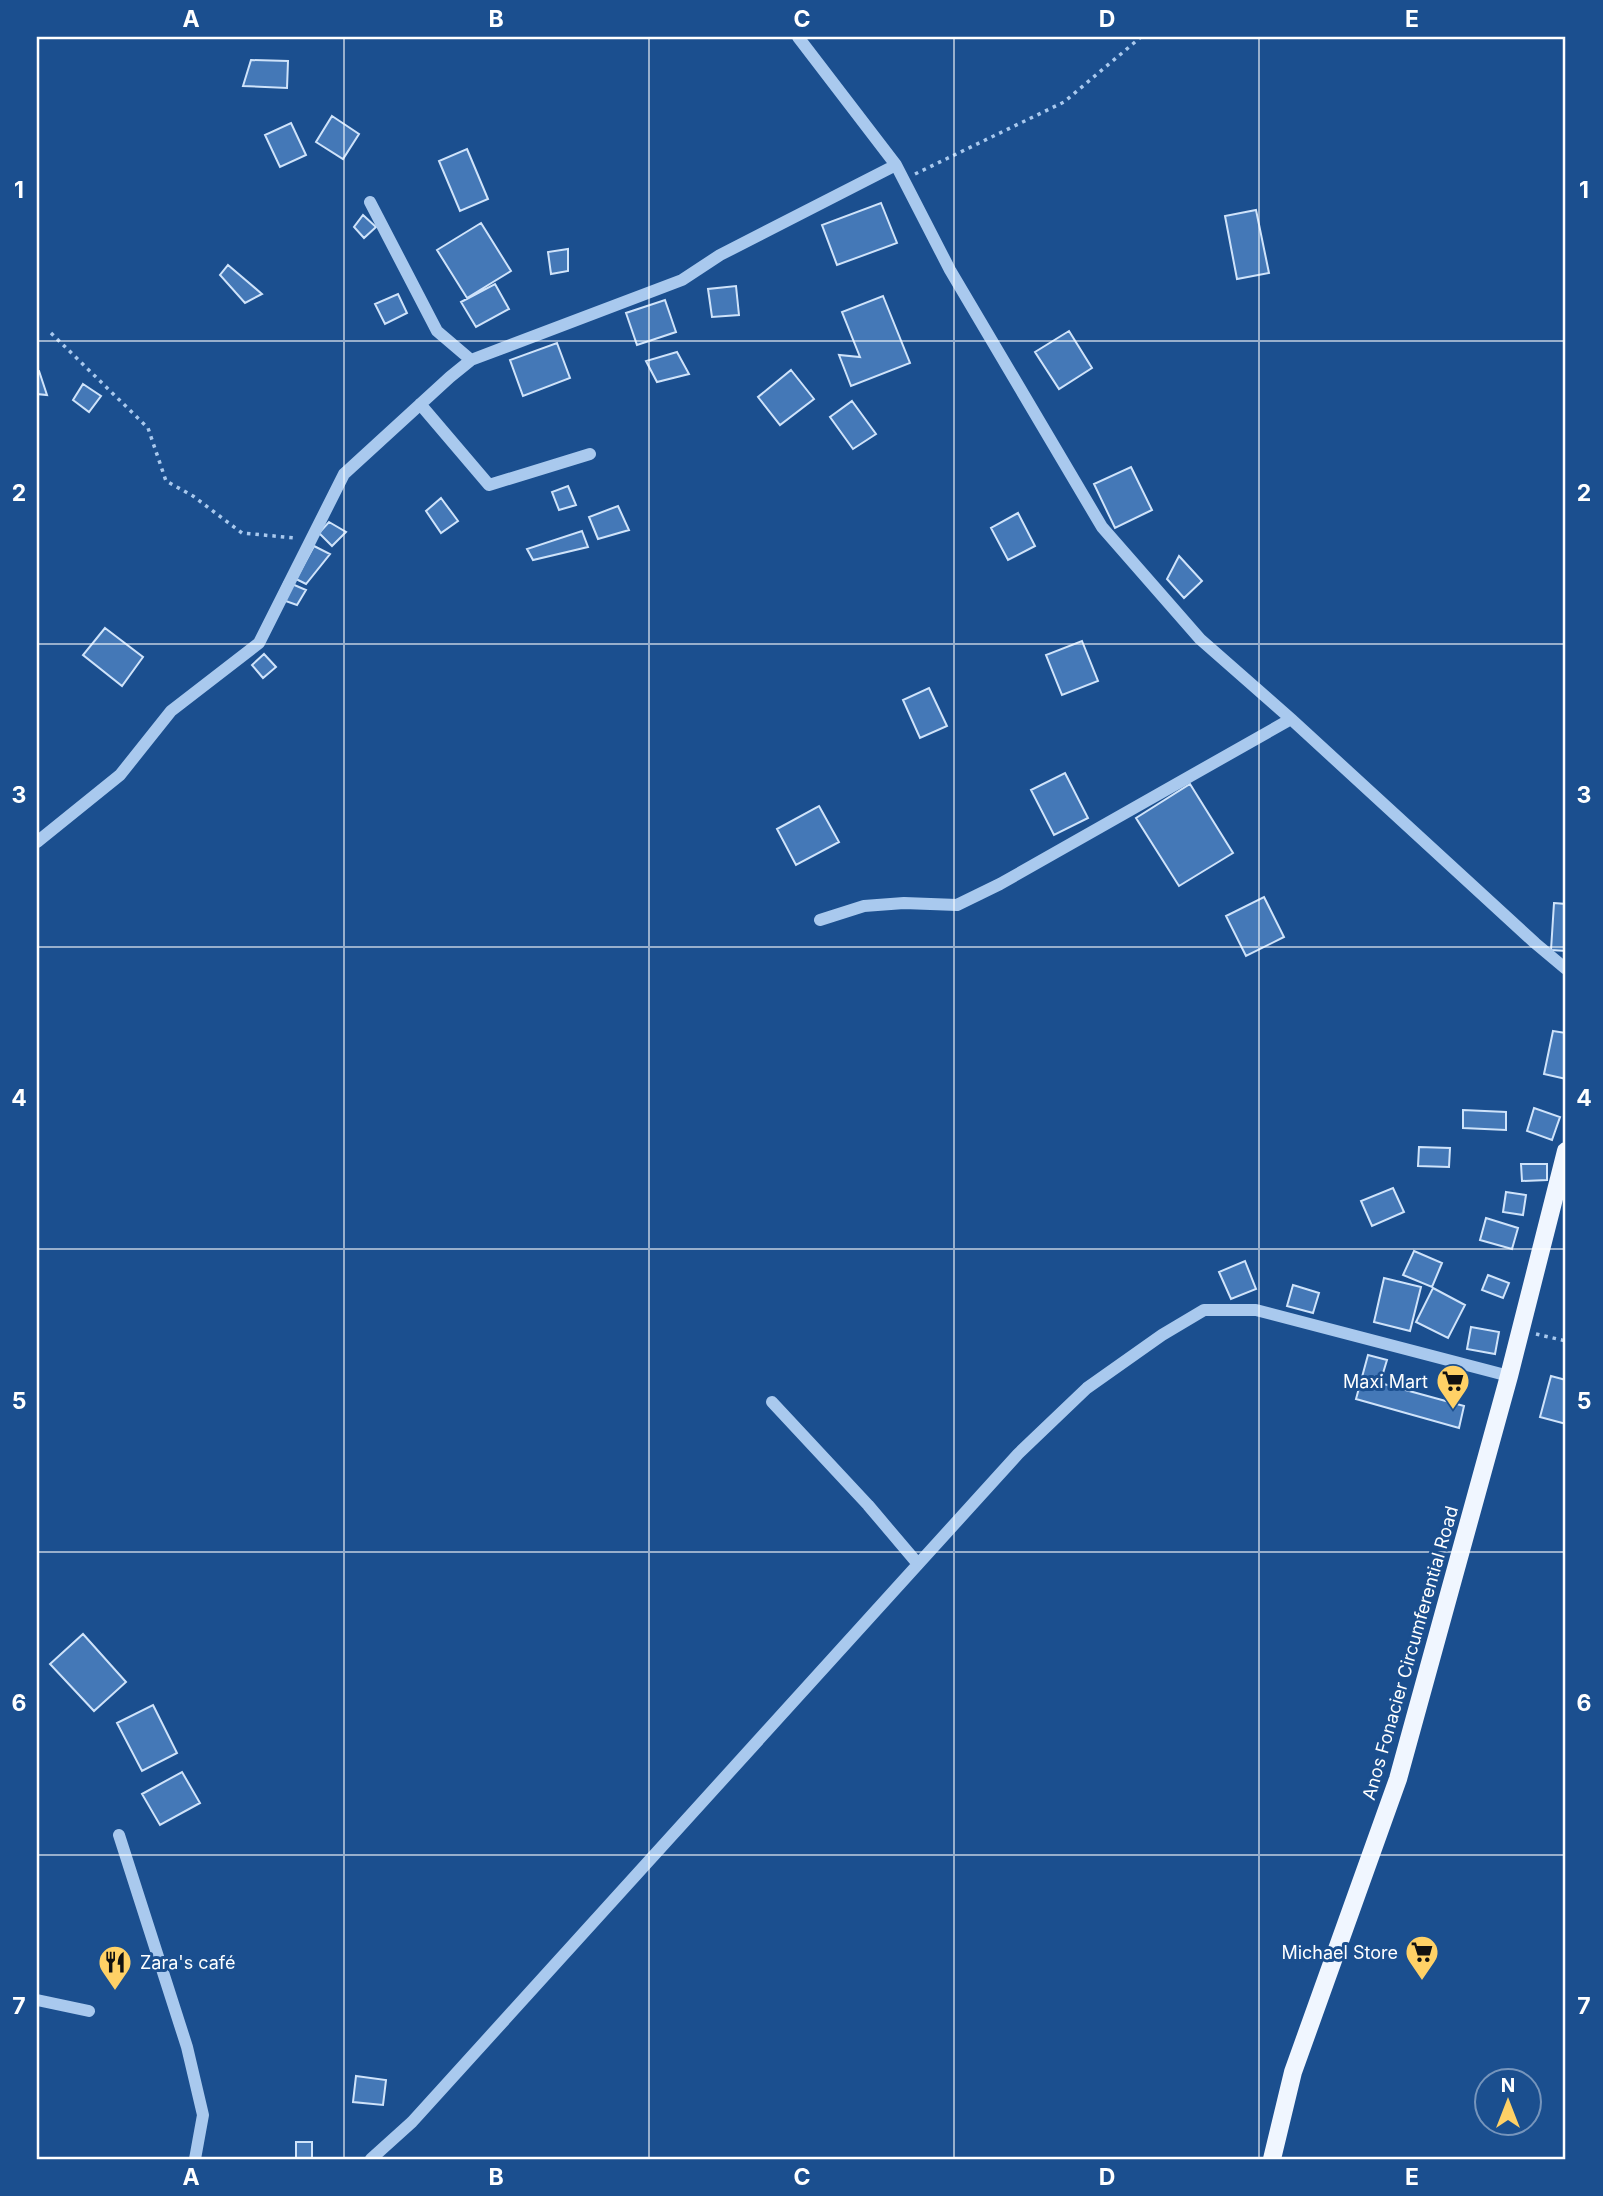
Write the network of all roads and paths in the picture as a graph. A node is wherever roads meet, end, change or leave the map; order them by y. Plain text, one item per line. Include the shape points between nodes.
1 (798, 37) edge
2 (1142, 37) edge
3 (896, 165) junction
4 (904, 180) junction
5 (370, 202) dead end
6 (51, 333) dead end
7 (471, 360) junction
8 (420, 404) junction
9 (590, 454) dead end
10 (311, 540) junction
11 (1291, 719) junction
12 (37, 842) edge
13 (820, 920) dead end
14 (1566, 970) edge
15 (1566, 1151) edge
16 (1521, 1330) junction
17 (1566, 1341) edge
18 (1509, 1376) junction
19 (772, 1402) dead end
20 (918, 1564) junction
21 (119, 1835) dead end
22 (37, 2000) edge
23 (89, 2011) dead end
24 (195, 2159) edge
25 (371, 2159) edge
26 (1272, 2159) edge

1 - 3 street
2 - 4 path via 1064,102
3 - 4 street
3 - 7 street via 682,280
4 - 11 street via 950,270 1102,527 1199,639
5 - 7 street via 437,331
6 - 10 path via 148,428 166,481 242,533
7 - 8 street
8 - 9 street via 489,485
8 - 10 street via 344,474
10 - 12 street via 258,643 171,711 120,775
11 - 13 street via 957,905 864,906
11 - 14 street
15 - 16 main road, Anos Fonacier Circumferential Road
16 - 17 path
16 - 18 main road, Anos Fonacier Circumferential Road
18 - 20 street via 1256,1310 1204,1310 1087,1388 1018,1454
18 - 26 main road, Anos Fonacier Circumferential Road via 1398,1779 1293,2072
19 - 20 street
20 - 25 street via 412,2122
21 - 24 street via 187,2047 202,2115
22 - 23 street

